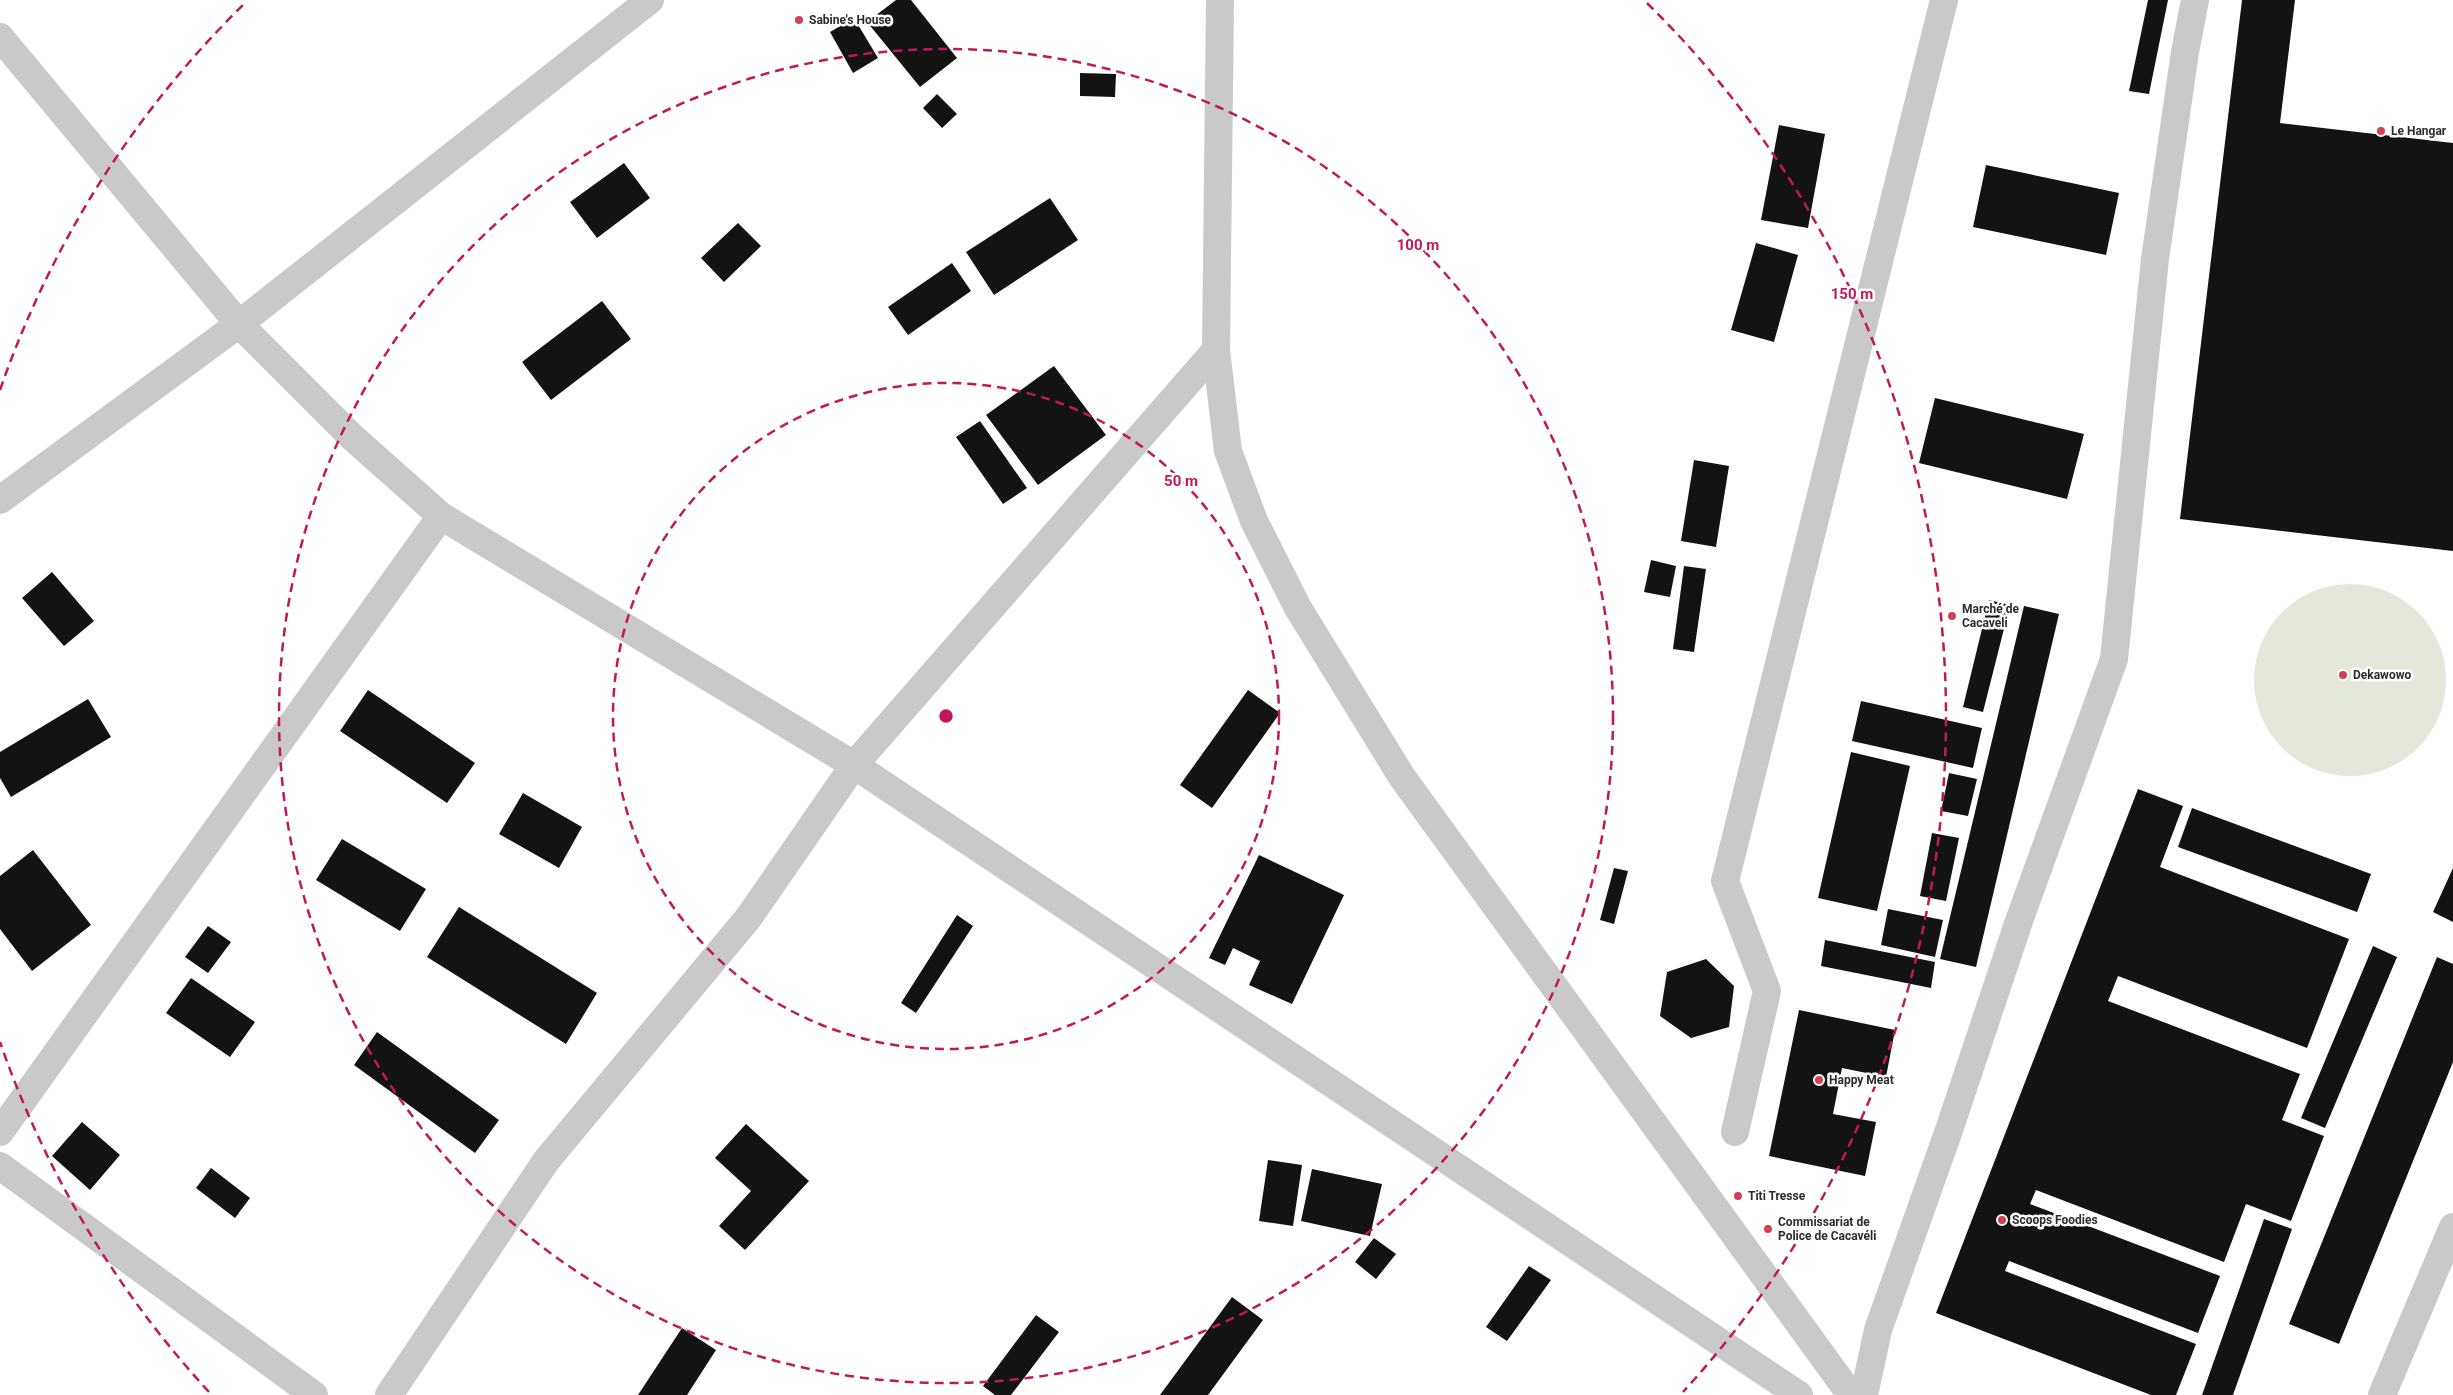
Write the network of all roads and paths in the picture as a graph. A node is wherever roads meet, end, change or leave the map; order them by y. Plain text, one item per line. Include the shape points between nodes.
1 (650, 0) edge
2 (1220, 0) edge
3 (1944, 0) edge
4 (2195, 0) edge
5 (0, 36) edge
6 (239, 324) junction
7 (1216, 350) junction
8 (0, 500) edge
9 (441, 516) junction
10 (854, 765) junction
11 (0, 1132) edge
12 (1735, 1132) dead end
13 (0, 1166) edge
14 (2453, 1227) edge
15 (1852, 1394) edge
16 (314, 1395) edge
17 (389, 1395) edge
18 (1799, 1395) edge
19 (2382, 1395) edge

1 - 6 street
2 - 7 street
3 - 12 street via 1725,881 1767,991
4 - 15 street via 2155,259 2114,659 2019,921 1878,1330
5 - 6 street
6 - 8 street
6 - 9 street via 352,436
7 - 10 street
7 - 15 street via 1228,451 1254,521 1298,608 1402,777
9 - 10 street
9 - 11 street
10 - 17 street via 749,917 546,1161
10 - 18 street
13 - 16 street
14 - 19 street

